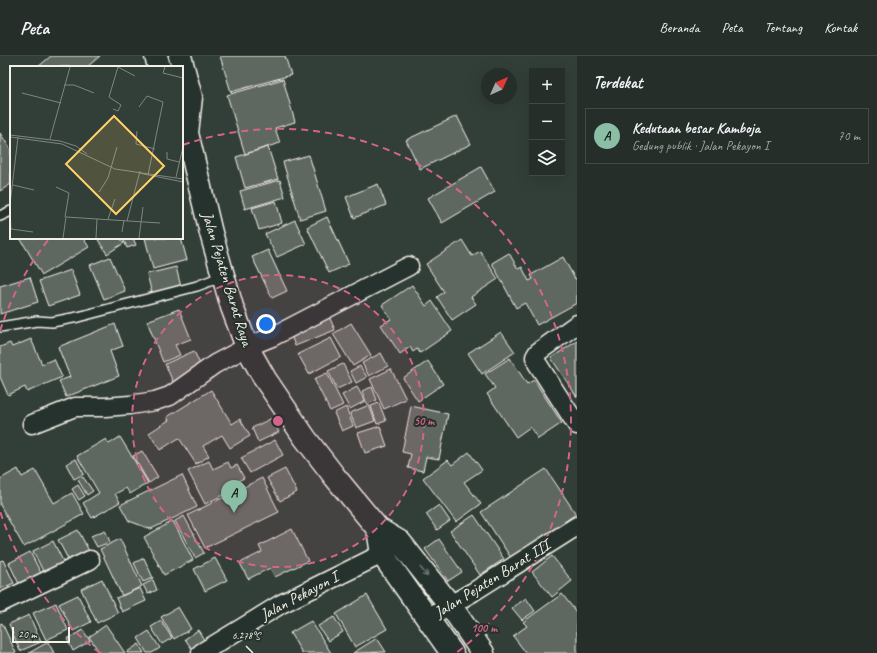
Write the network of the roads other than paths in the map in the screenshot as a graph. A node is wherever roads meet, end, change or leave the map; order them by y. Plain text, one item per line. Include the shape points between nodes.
1 (156, 56) edge
2 (180, 56) edge
3 (159, 66) edge
4 (181, 66) edge
5 (183, 78) edge
6 (186, 99) edge
7 (185, 129) edge
8 (10, 211) edge
9 (0, 216) edge
10 (409, 266) dead end
11 (225, 276) junction
12 (577, 324) edge
13 (0, 326) edge
14 (247, 347) junction
15 (32, 424) dead end
16 (577, 426) edge
17 (577, 526) edge
18 (391, 548) junction
19 (90, 560) dead end
20 (0, 603) edge
21 (450, 604) junction
22 (427, 618) junction
23 (200, 653) edge
24 (452, 653) edge
25 (483, 653) edge

1 - 3 street
2 - 4 street, Jalan Pejaten Barat Raya
5 - 6 street, Jalan Pejaten Barat Raya
6 - 7 street, Jalan Pejaten Barat Raya
7 - 11 street, Jalan Pejaten Barat Raya
8 - 9 lane
10 - 14 street via 272,337
11 - 13 lane via 197,286 78,317
11 - 14 street, Jalan Pejaten Barat Raya via 232,307
12 - 16 street via 538,352 535,357
14 - 15 street via 215,364 170,396 155,401 105,407 75,407
14 - 18 street, Jalan Pejaten Barat Raya via 265,379 305,438
17 - 21 street, Jalan Pejaten Barat III
18 -> 21 street, Jalan Pejaten Barat Raya
18 - 22 street, Jalan Pejaten Barat Raya
18 - 23 street, Jalan Pekayon I via 281,604
19 - 20 street
21 - 22 street, Jalan Pejaten Barat III
21 - 25 street, Jalan Pejaten Barat Raya
22 - 24 street, Jalan Pejaten Barat Raya

